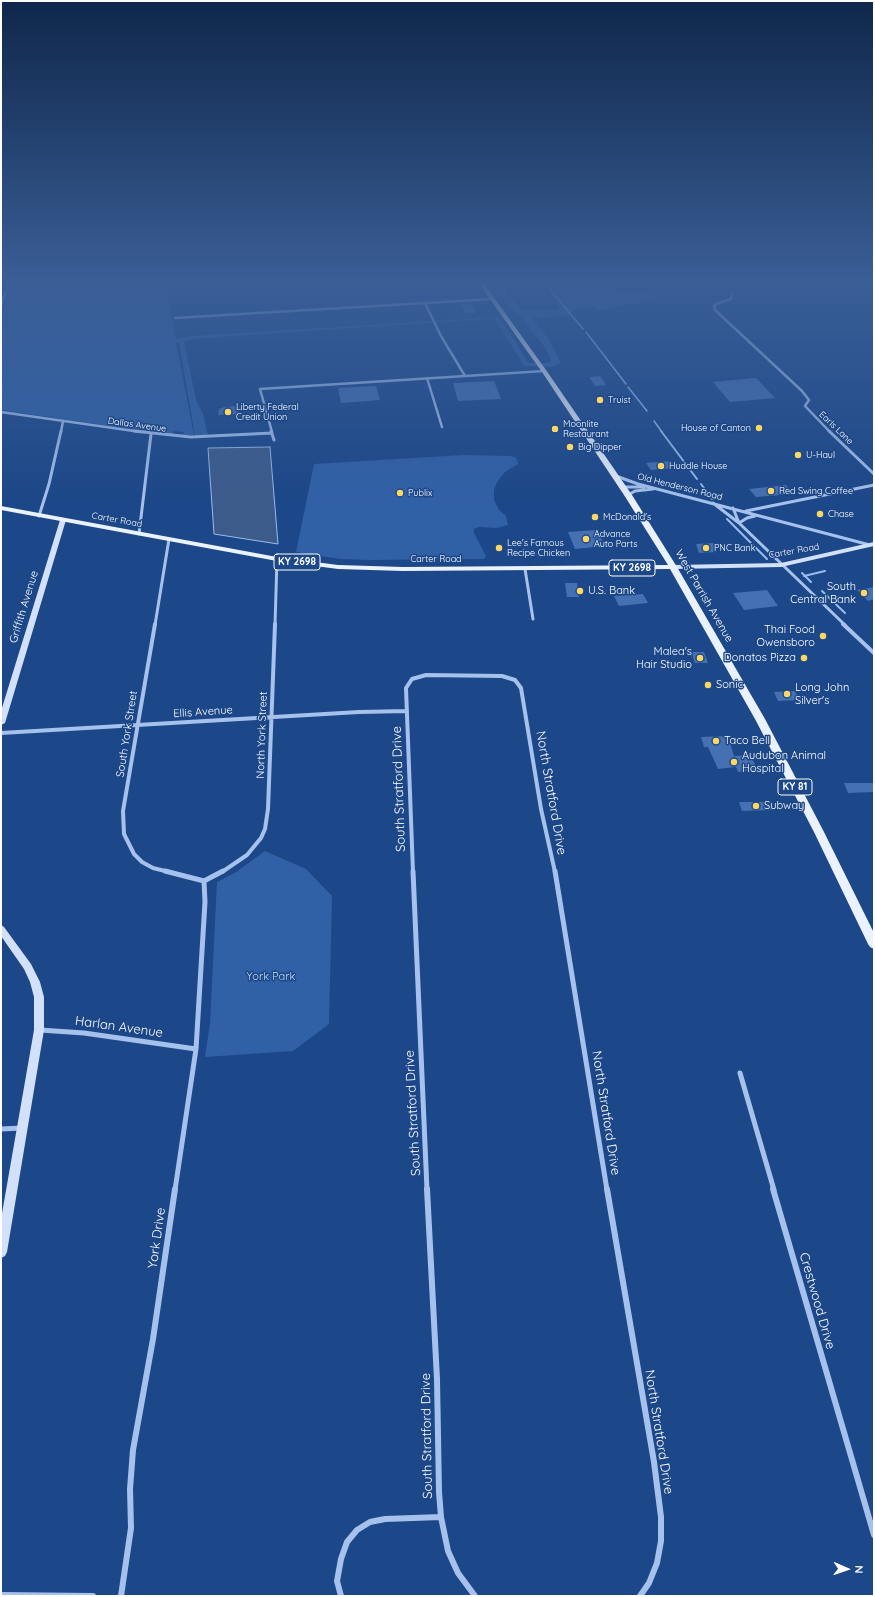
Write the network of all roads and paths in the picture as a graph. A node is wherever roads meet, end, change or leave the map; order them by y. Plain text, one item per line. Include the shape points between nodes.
1 (453, 356) edge
2 (533, 356) edge
3 (764, 356) edge
4 (544, 371) junction
5 (465, 376) junction
6 (427, 378) junction
7 (1, 412) edge
8 (63, 421) junction
9 (442, 427) dead end
10 (272, 432) junction
11 (151, 434) junction
12 (274, 440) dead end
13 (874, 474) edge
14 (614, 475) junction
15 (874, 485) edge
16 (622, 487) junction
17 (657, 489) junction
18 (628, 495) junction
19 (713, 503) junction
20 (1, 508) edge
21 (733, 508) junction
22 (743, 511) junction
23 (758, 515) junction
24 (40, 516) junction
25 (63, 520) junction
26 (739, 523) junction
27 (139, 534) junction
28 (169, 539) junction
29 (873, 545) edge
30 (277, 559) junction
31 (781, 565) junction
32 (673, 567) junction
33 (525, 569) junction
34 (533, 619) dead end
35 (874, 653) edge
36 (468, 675) joint
37 (407, 711) junction
38 (271, 716) junction
39 (1, 724) edge
40 (137, 724) junction
41 (1, 732) edge
42 (204, 881) junction
43 (1, 929) edge
44 (874, 944) edge
45 (39, 1030) junction
46 (196, 1049) junction
47 (740, 1073) dead end
48 (22, 1128) junction
49 (1, 1130) edge
50 (1, 1252) edge
51 (441, 1517) junction
52 (874, 1535) edge
53 (1, 1595) edge
54 (93, 1596) edge
55 (121, 1596) edge
56 (341, 1596) edge
57 (474, 1596) edge
58 (640, 1596) edge

1 - 5 street
2 - 4 main road, West Parrish Avenue / KY 81
3 - 13 street, Earls Lane via 802,391 809,400 805,406 812,414
4 - 5 street
4 - 14 main road, West Parrish Avenue / KY 81
5 - 6 street
6 - 9 street
6 - 10 street via 260,389
7 - 8 street, Dallas Avenue
8 - 11 street, Dallas Avenue
8 - 24 street
10 - 11 street, Dallas Avenue via 191,437
10 - 12 street
11 - 27 street
14 - 16 main road, West Parrish Avenue / KY 81
14 - 17 street, Old Henderson Road
15 - 22 street
16 - 17 street
16 - 18 main road, West Parrish Avenue / KY 81
17 - 18 street via 635,491
17 - 19 street, Old Henderson Road
18 - 32 main road, West Parrish Avenue / KY 81
19 - 21 street, Old Henderson Road
19 - 26 street
20 - 24 main road, Carter Road / KY 2698
21 - 22 street
21 - 26 street, Old Henderson Road
22 - 23 street
23 - 26 street
23 - 29 street
24 - 25 main road, Carter Road / KY 2698
25 - 27 main road, Carter Road / KY 2698
25 - 39 street, Griffith Avenue
26 - 31 street, Old Henderson Road
27 - 28 main road, Carter Road / KY 2698
28 - 30 main road, Carter Road / KY 2698
28 - 40 street, South York Street
29 - 31 street, Carter Road
30 - 33 main road, Carter Road / KY 2698 via 367,569
30 - 38 street, North York Street
31 - 32 street, Carter Road
31 - 35 street, Old Henderson Road
32 - 33 main road, Carter Road / KY 2698
32 - 44 main road, West Parrish Avenue / KY 81 via 767,731
33 - 34 street
36 - 37 street, South Stratford Drive via 426,675 412,679 406,688
36 - 58 street, North Stratford Drive via 510,677 519,684 523,696 540,809 555,872 654,1462 661,1541 657,1563 649,1583
37 - 38 street, Ellis Avenue
37 - 51 street, South Stratford Drive
38 - 40 street, Ellis Avenue
38 - 42 street, North York Street via 265,829 247,856
40 - 41 street, Ellis Avenue
40 - 42 street, South York Street via 123,811 124,834 128,845 142,862 153,868
42 - 46 street, York Drive
43 - 45 street via 28,967 35,982
45 - 46 street, Harlan Avenue via 84,1032
45 - 48 street
46 - 55 street, York Drive via 153,1339 133,1450 131,1528
47 - 52 street, Crestwood Drive
48 - 49 street
48 - 50 street
51 - 56 street via 385,1519 370,1522 357,1530 347,1542 341,1559 337,1581
51 - 57 street, South Stratford Drive via 448,1551 458,1573
53 - 54 street

